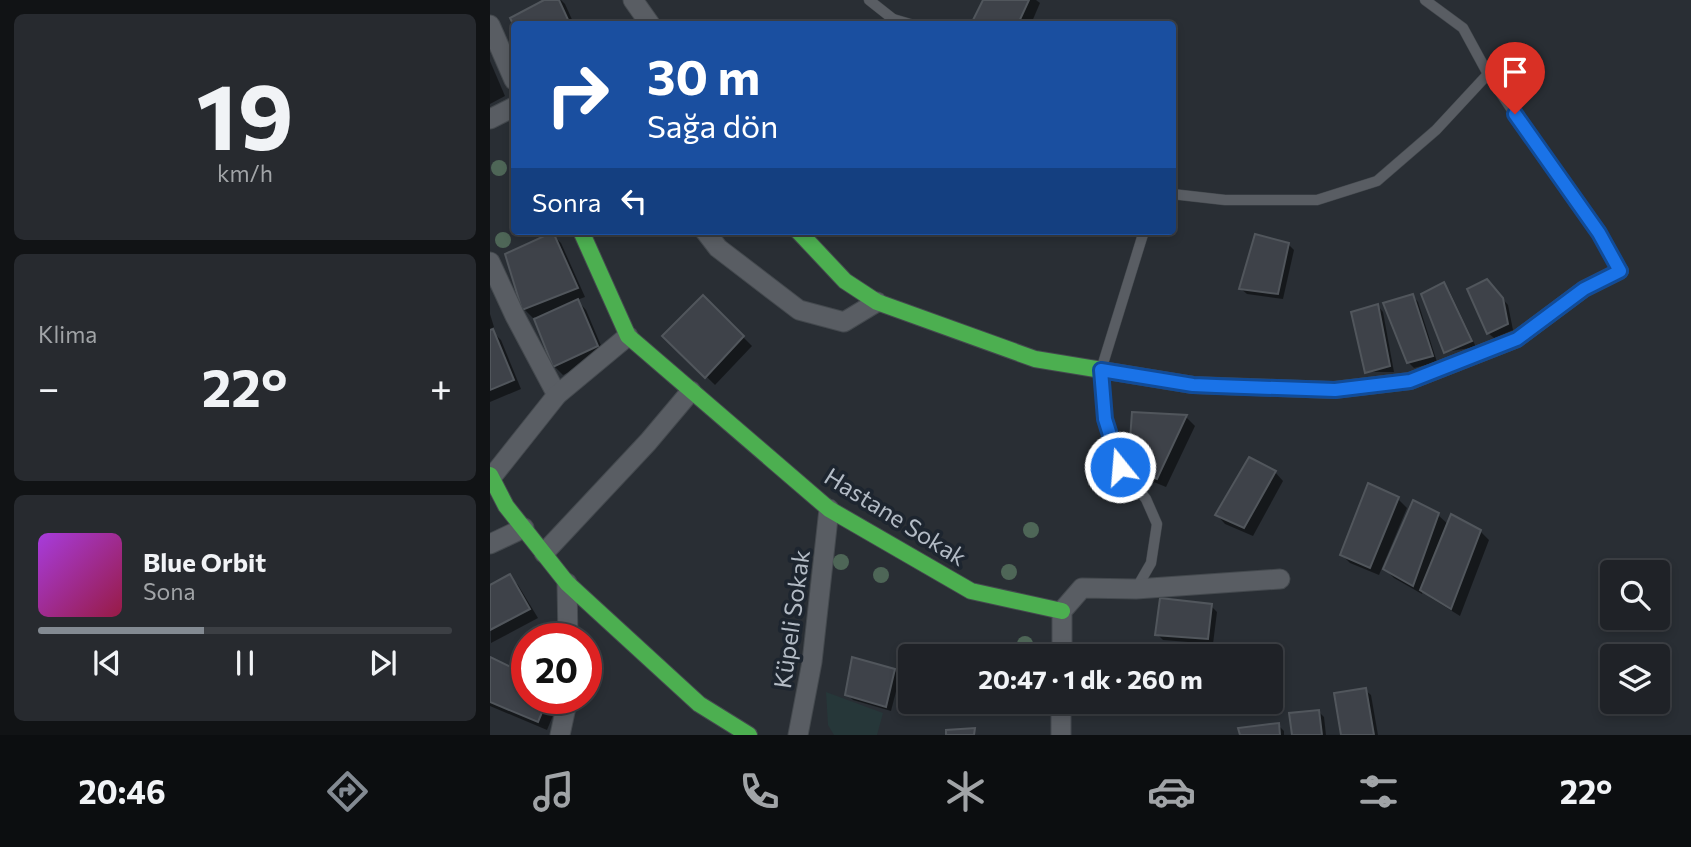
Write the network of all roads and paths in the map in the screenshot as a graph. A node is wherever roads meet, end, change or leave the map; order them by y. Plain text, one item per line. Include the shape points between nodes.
1 (633, 0) edge
2 (869, 0) edge
3 (1426, 0) edge
4 (648, 21) edge
5 (892, 21) edge
6 (490, 26) edge
7 (511, 73) edge
8 (1488, 74) junction
9 (511, 108) edge
10 (490, 119) edge
11 (1176, 194) edge
12 (583, 235) edge
13 (708, 235) edge
14 (802, 235) edge
15 (1143, 235) edge
16 (490, 262) edge
17 (1620, 271) joint
18 (877, 302) junction
19 (628, 336) junction
20 (1101, 370) junction
21 (691, 391) junction
22 (557, 395) junction
23 (491, 476) edge
24 (829, 509) junction
25 (524, 528) junction
26 (490, 544) edge
27 (544, 553) junction
28 (1280, 579) dead end
29 (567, 583) junction
30 (1136, 589) junction
31 (1062, 611) junction
32 (568, 623) edge
33 (1062, 644) edge
34 (565, 714) edge
35 (1062, 714) edge
36 (560, 735) edge
37 (749, 735) edge
38 (798, 735) edge
39 (1062, 735) edge

1 - 4 street
2 - 5 lane
3 - 8 lane via 1463,28
6 - 7 street
8 - 11 lane via 1436,130 1377,181 1317,200 1225,200
8 - 17 lane via 1599,233
9 - 10 street
12 - 19 street
13 - 18 street via 799,310 845,322
14 - 18 street via 845,281
15 - 20 lane
16 - 22 street
17 - 20 street via 1584,289 1517,339 1410,381 1335,390 1193,385
18 - 20 street via 1035,359
19 - 21 street, Hastane Sokak
19 - 22 street
20 - 30 lane via 1105,419 1120,467 1146,499 1157,524 1151,563
21 - 24 street, Hastane Sokak
21 - 27 street
22 - 23 street
23 - 25 street
24 - 31 street, Hastane Sokak via 971,591
24 - 38 street, Küpeli Sokak via 812,662
25 - 26 street
25 - 27 street
27 - 29 street
28 - 30 street
29 - 32 street
29 - 37 street via 699,704
30 - 31 street via 1082,588
31 - 33 street
34 - 36 street
35 - 39 street

